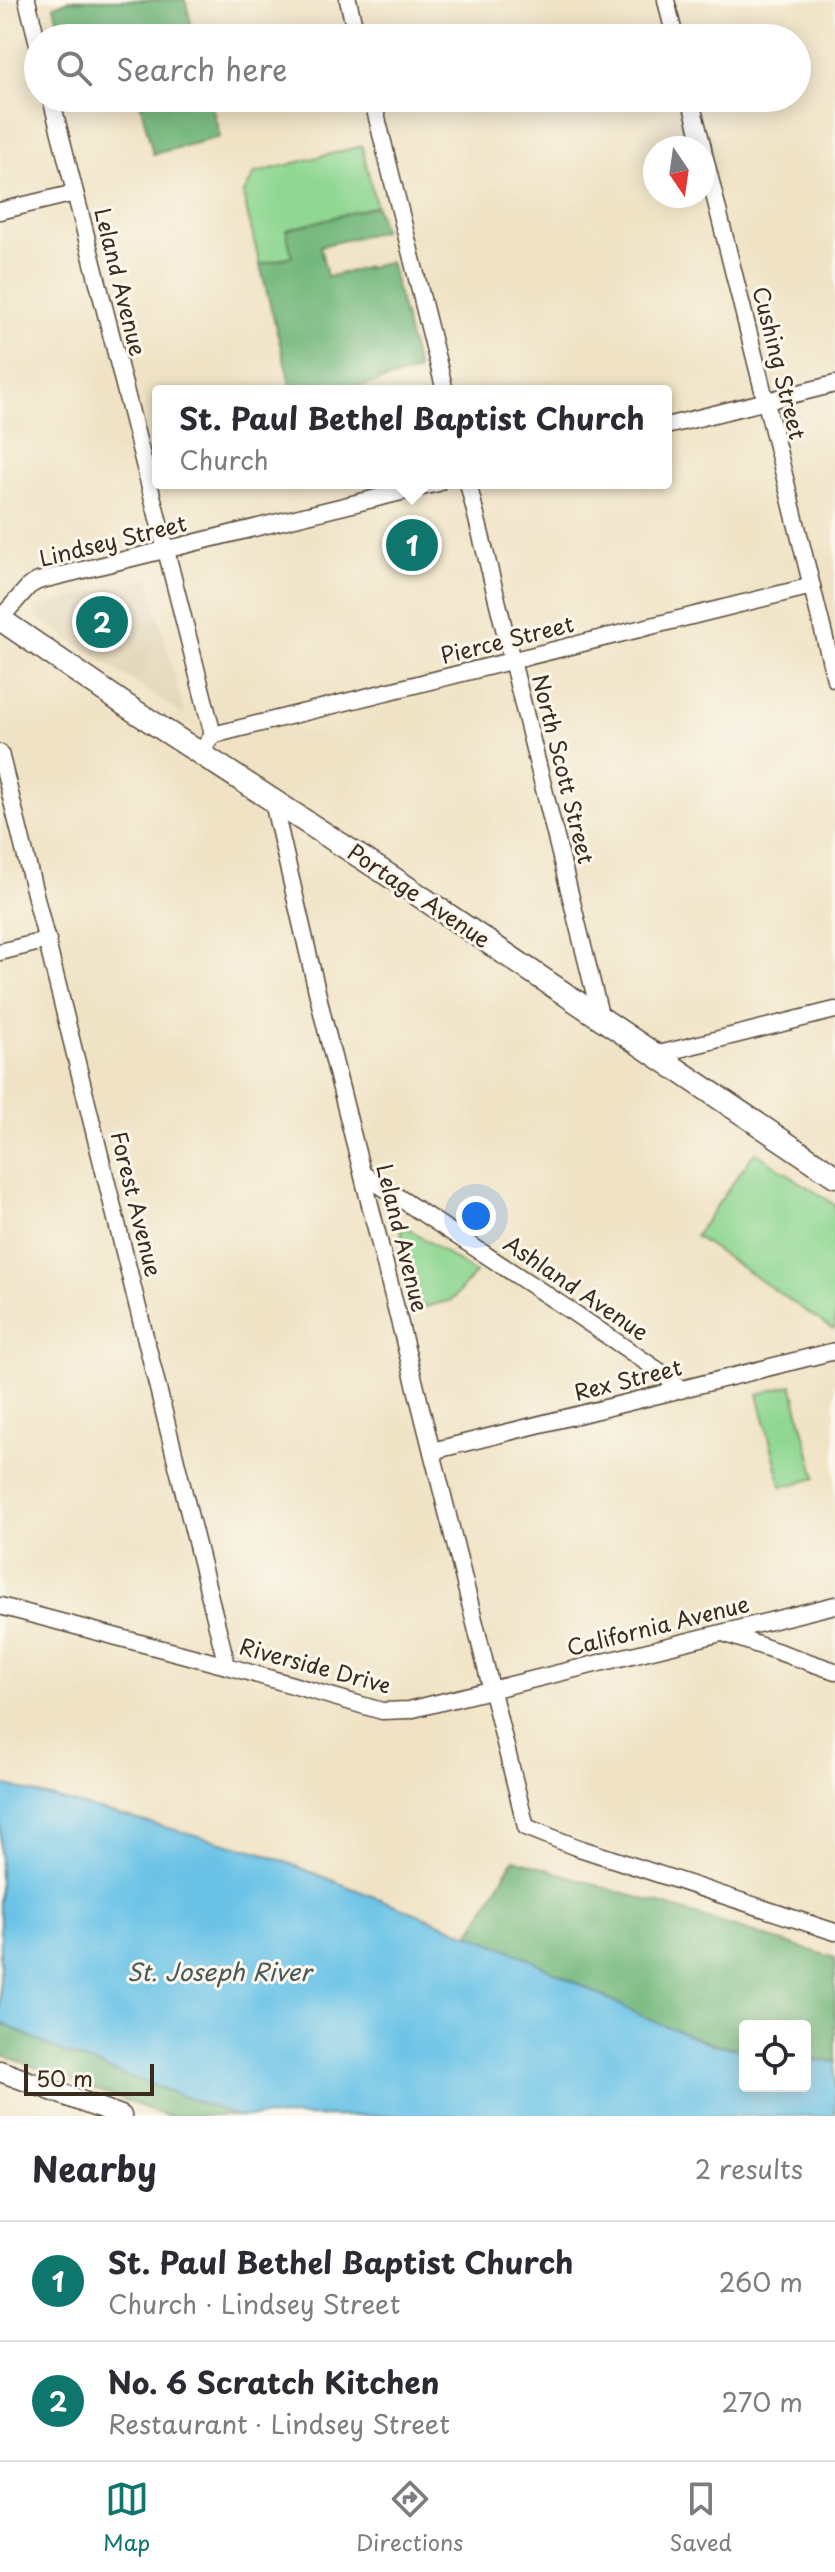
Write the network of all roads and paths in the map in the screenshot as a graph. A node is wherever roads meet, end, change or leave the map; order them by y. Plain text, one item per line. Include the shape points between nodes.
1 (27, 0) edge
2 (348, 0) edge
3 (666, 0) edge
4 (33, 24) edge
5 (354, 24) edge
6 (672, 24) edge
7 (55, 112) edge
8 (375, 112) edge
9 (694, 112) edge
10 (700, 136) edge
11 (75, 193) junction
12 (715, 197) edge
13 (0, 211) edge
14 (835, 384) edge
15 (444, 385) edge
16 (766, 401) junction
17 (672, 424) edge
18 (414, 489) edge
19 (470, 489) edge
20 (166, 551) junction
21 (812, 586) junction
22 (0, 619) edge
23 (514, 661) junction
24 (835, 679) edge
25 (207, 744) junction
26 (0, 753) edge
27 (272, 798) junction
28 (48, 940) junction
29 (0, 952) edge
30 (835, 1010) edge
31 (601, 1019) junction
32 (655, 1055) junction
33 (363, 1174) junction
34 (835, 1176) edge
35 (835, 1351) edge
36 (681, 1390) junction
37 (432, 1451) junction
38 (835, 1605) edge
39 (0, 1606) edge
40 (724, 1633) junction
41 (227, 1666) junction
42 (835, 1671) edge
43 (491, 1689) junction
44 (835, 1932) edge
45 (0, 2071) edge
46 (121, 2116) edge

1 - 4 street
2 - 5 street
3 - 6 street
7 - 11 street, Leland Avenue
8 - 15 street
9 - 10 street, Cushing Street
11 - 13 street
11 - 20 street, Leland Avenue
12 - 16 street, Cushing Street
14 - 16 street
16 - 17 street
16 - 21 street, Cushing Street
18 - 20 street, Lindsey Street
19 - 23 street, North Scott Street
20 - 22 street, Lindsey Street via 38,581
20 - 25 street, Leland Avenue
21 - 23 street, Pierce Street
21 - 24 street, Cushing Street
22 - 25 main road, Portage Avenue
23 - 25 street, Pierce Street
23 - 31 street, North Scott Street
25 - 27 main road, Portage Avenue
26 - 28 street, Forest Avenue
27 - 31 main road, Portage Avenue
27 - 33 street, Leland Avenue
28 - 29 street
28 - 41 street, Forest Avenue
30 - 32 street
31 - 32 main road, Portage Avenue
32 - 34 main road, Portage Avenue
33 - 36 street, Ashland Avenue
33 - 37 street, Leland Avenue
35 - 36 street, Rex Street
36 - 37 street, Rex Street
37 - 43 street, Leland Avenue
38 - 40 street, California Avenue
39 - 41 street, Riverside Drive
40 - 42 street
40 - 43 street, California Avenue
41 - 43 street, Riverside Drive via 382,1711 409,1710
43 - 44 street via 526,1827
45 - 46 street

